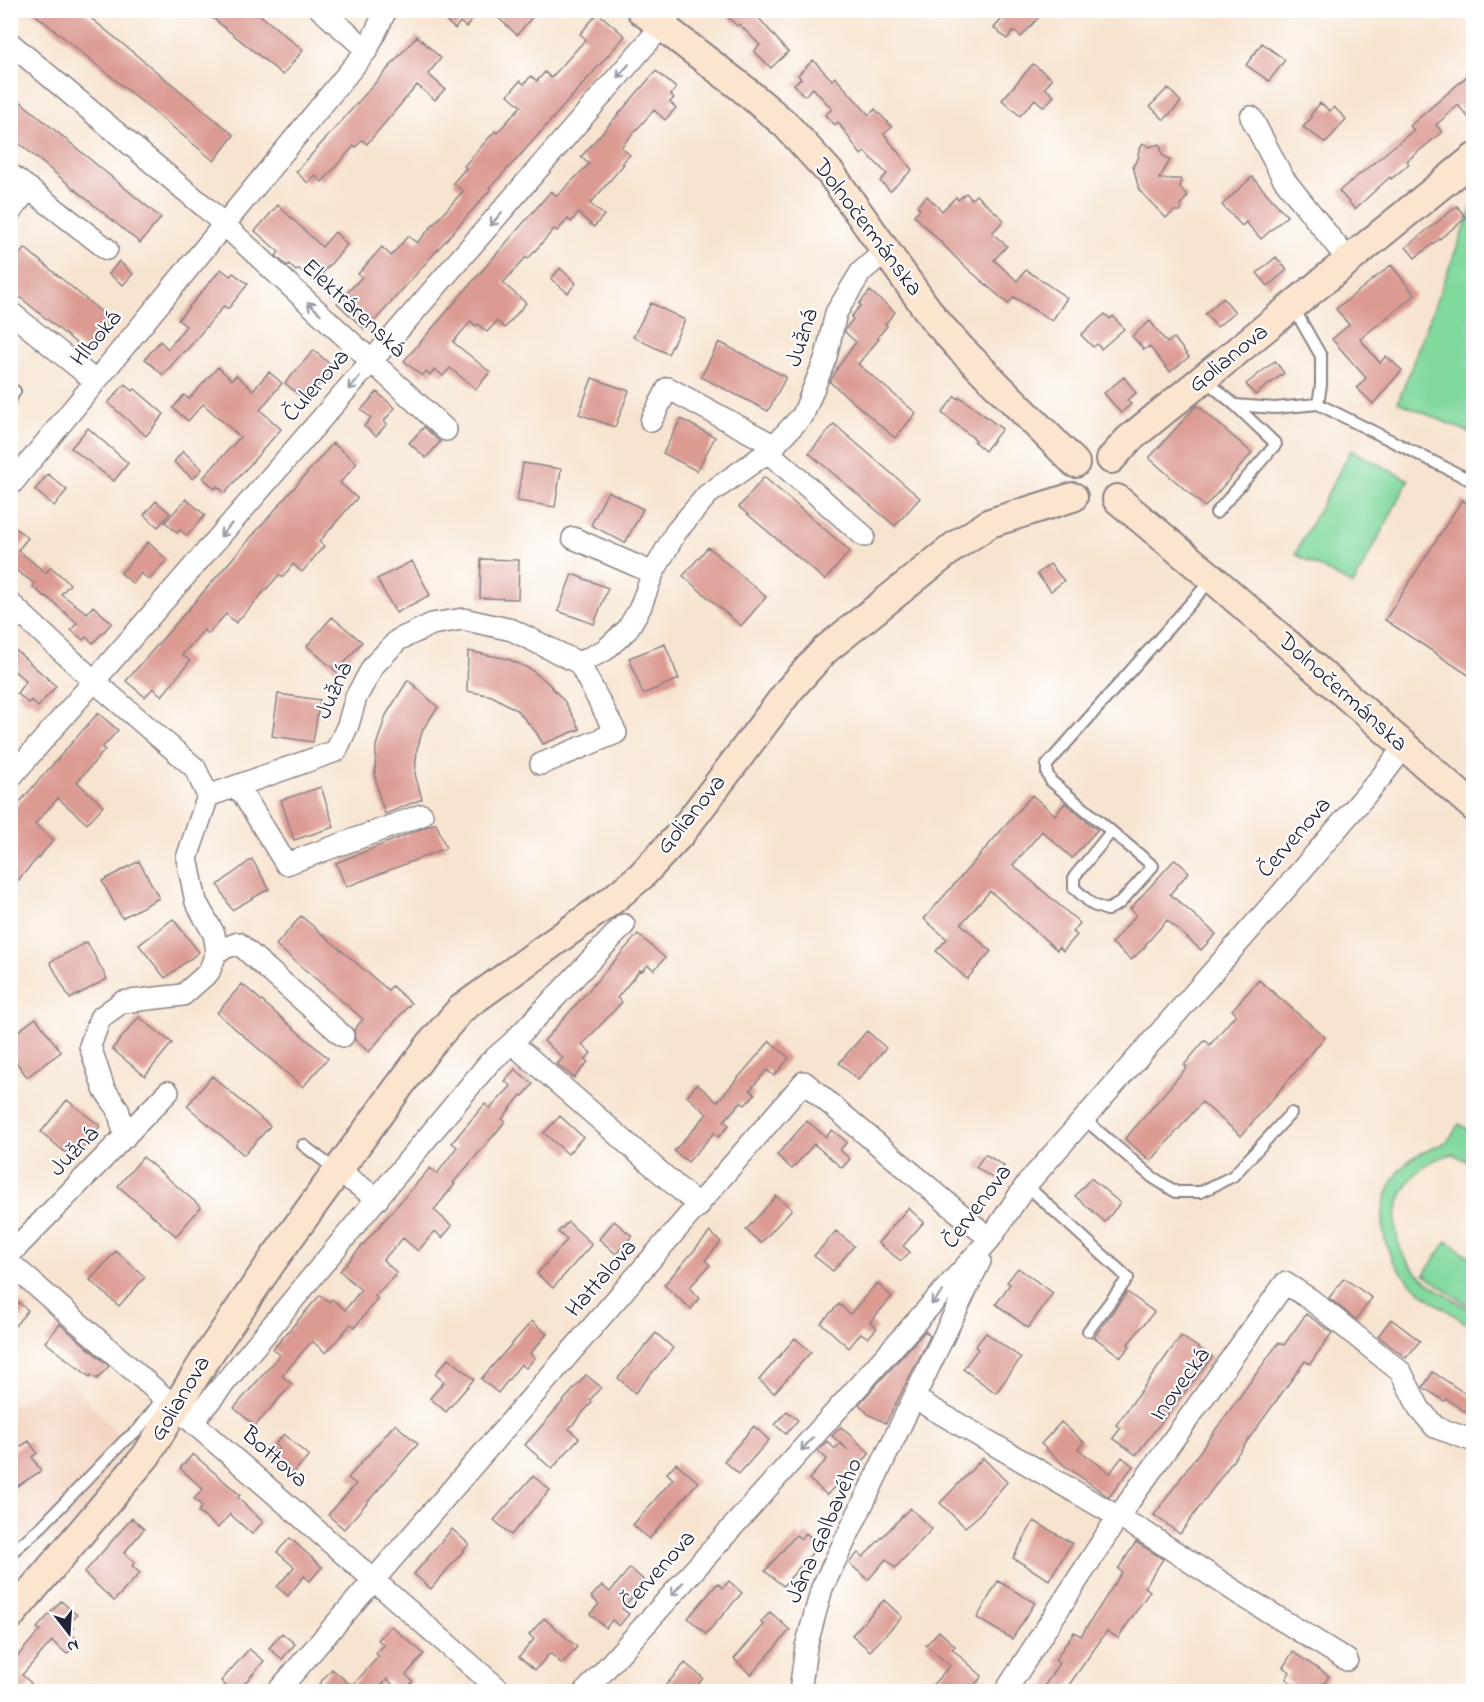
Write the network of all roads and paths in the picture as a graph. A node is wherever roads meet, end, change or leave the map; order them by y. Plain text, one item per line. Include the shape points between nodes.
1 (321, 10) edge
2 (386, 10) edge
3 (658, 16) edge
4 (10, 43) edge
5 (367, 50) junction
6 (1251, 117) dead end
7 (1473, 158) edge
8 (10, 174) edge
9 (29, 188) junction
10 (10, 212) edge
11 (225, 225) junction
12 (107, 249) dead end
13 (885, 251) junction
14 (1348, 260) junction
15 (1293, 307) junction
16 (10, 312) edge
17 (373, 362) junction
18 (1204, 379) junction
19 (95, 381) junction
20 (1318, 404) junction
21 (1235, 405) junction
22 (651, 421) dead end
23 (446, 430) dead end
24 (772, 449) junction
25 (1111, 459) junction
26 (1075, 463) junction
27 (1473, 482) edge
28 (10, 486) edge
29 (1073, 497) junction
30 (1118, 499) junction
31 (1216, 513) dead end
32 (864, 536) dead end
33 (573, 538) dead end
34 (653, 573) junction
35 (1212, 578) junction
36 (10, 603) edge
37 (579, 663) junction
38 (94, 681) junction
39 (1403, 747) junction
40 (542, 764) dead end
41 (10, 778) edge
42 (238, 786) junction
43 (208, 796) junction
44 (1473, 807) edge
45 (422, 815) dead end
46 (1111, 832) junction
47 (624, 925) dead end
48 (217, 951) junction
49 (344, 1036) dead end
50 (512, 1043) junction
51 (168, 1092) dead end
52 (1291, 1113) dead end
53 (1083, 1118) junction
54 (125, 1137) junction
55 (303, 1145) dead end
56 (338, 1171) junction
57 (1026, 1185) junction
58 (378, 1199) junction
59 (699, 1206) junction
60 (990, 1239) junction
61 (10, 1254) edge
62 (10, 1263) edge
63 (1088, 1331) dead end
64 (914, 1398) junction
65 (178, 1408) junction
66 (1473, 1441) edge
67 (1118, 1516) junction
68 (10, 1554) edge
69 (374, 1579) junction
70 (10, 1616) edge
71 (1347, 1660) dead end
72 (277, 1692) edge
73 (502, 1692) edge
74 (585, 1692) edge
75 (800, 1692) edge
76 (1005, 1692) edge

1 - 5 street
2 - 5 street, Hlboká
3 - 13 street, Dolnočermánska via 785,124 832,176
3 -> 17 street, Čulenova
4 - 11 street
5 - 11 street, Hlboká
6 - 14 street via 1283,178
7 - 14 street, Golianova
8 - 9 street
9 - 10 street
9 - 12 street
17 -> 11 street, Elektrárenská
11 - 19 street, Hlboká
13 - 24 street, Južná via 861,272 836,314 826,357 803,415
13 - 26 street, Dolnočermánska via 941,327
14 - 15 street, Golianova
15 - 18 street, Golianova
15 - 20 lane via 1321,356
16 - 19 street
17 - 23 street, Elektrárenská
17 -> 38 street, Čulenova
18 - 21 lane
18 - 25 street, Golianova via 1128,440
19 - 28 street, Hlboká
20 - 21 lane via 1275,408
20 - 27 lane
21 - 31 lane via 1276,444
22 - 24 street via 668,388
24 - 32 street
24 - 34 street, Južná via 707,495 676,532
25 - 26 street via 1092,455
25 - 30 street via 1123,478
26 - 29 street via 1068,479
29 - 30 street via 1083,507 1096,509
29 - 56 street, Golianova via 990,523 955,546 825,650 790,689 681,833 641,876 462,1009 430,1045
30 - 35 street, Dolnočermánska
33 - 34 street
34 - 37 street, Južná via 627,630 605,650
35 - 39 street, Dolnočermánska
35 - 46 lane via 1047,765 1051,781
36 - 38 street
37 - 40 street via 616,733
37 - 42 street, Južná via 512,630 463,619 432,624 398,640 375,665 356,697 336,751
38 - 41 street, Čulenova
38 - 43 street via 195,768
39 - 44 street, Dolnočermánska
39 - 53 street, Červenova via 1282,893
42 - 43 street, Južná
42 - 45 street via 286,864
43 - 48 street via 187,858 196,902 214,934
46 - 46 lane via 1154,866 1120,903 1107,910 1093,905 1074,888 1074,877
47 - 50 street, Golianova
48 - 49 street via 238,943
48 - 54 street, Južná via 209,972 183,995 122,1002 100,1018 90,1046 104,1089 118,1109
50 - 58 street, Golianova via 489,1063
50 - 59 street
51 - 54 street, Južná
52 - 53 lane via 1233,1176 1201,1192 1176,1192 1152,1177
53 - 57 street, Červenova
54 - 61 street, Južná
55 - 56 lane
56 - 58 street
56 - 65 street, Golianova via 206,1358
57 - 60 street, Červenova
57 - 63 lane via 1128,1278
58 - 65 street, Golianova
59 - 60 street, Hattalova via 804,1082
59 - 69 street, Hattalova
60 - 64 street, Jána Galbavého
60 -> 74 street, Červenova
62 - 65 street, Bottova
64 - 67 street
64 - 75 street, Jána Galbavého via 822,1588 806,1647
65 - 68 lane, Golianova via 125,1440
65 - 69 street, Bottova
65 - 70 street, Golianova via 146,1456
66 - 67 street, Inovecká via 1435,1427 1419,1408 1401,1372 1285,1283
67 - 71 street
67 - 76 street, Inovecká
69 - 72 street, Hattalova
69 - 73 street, Bottova

